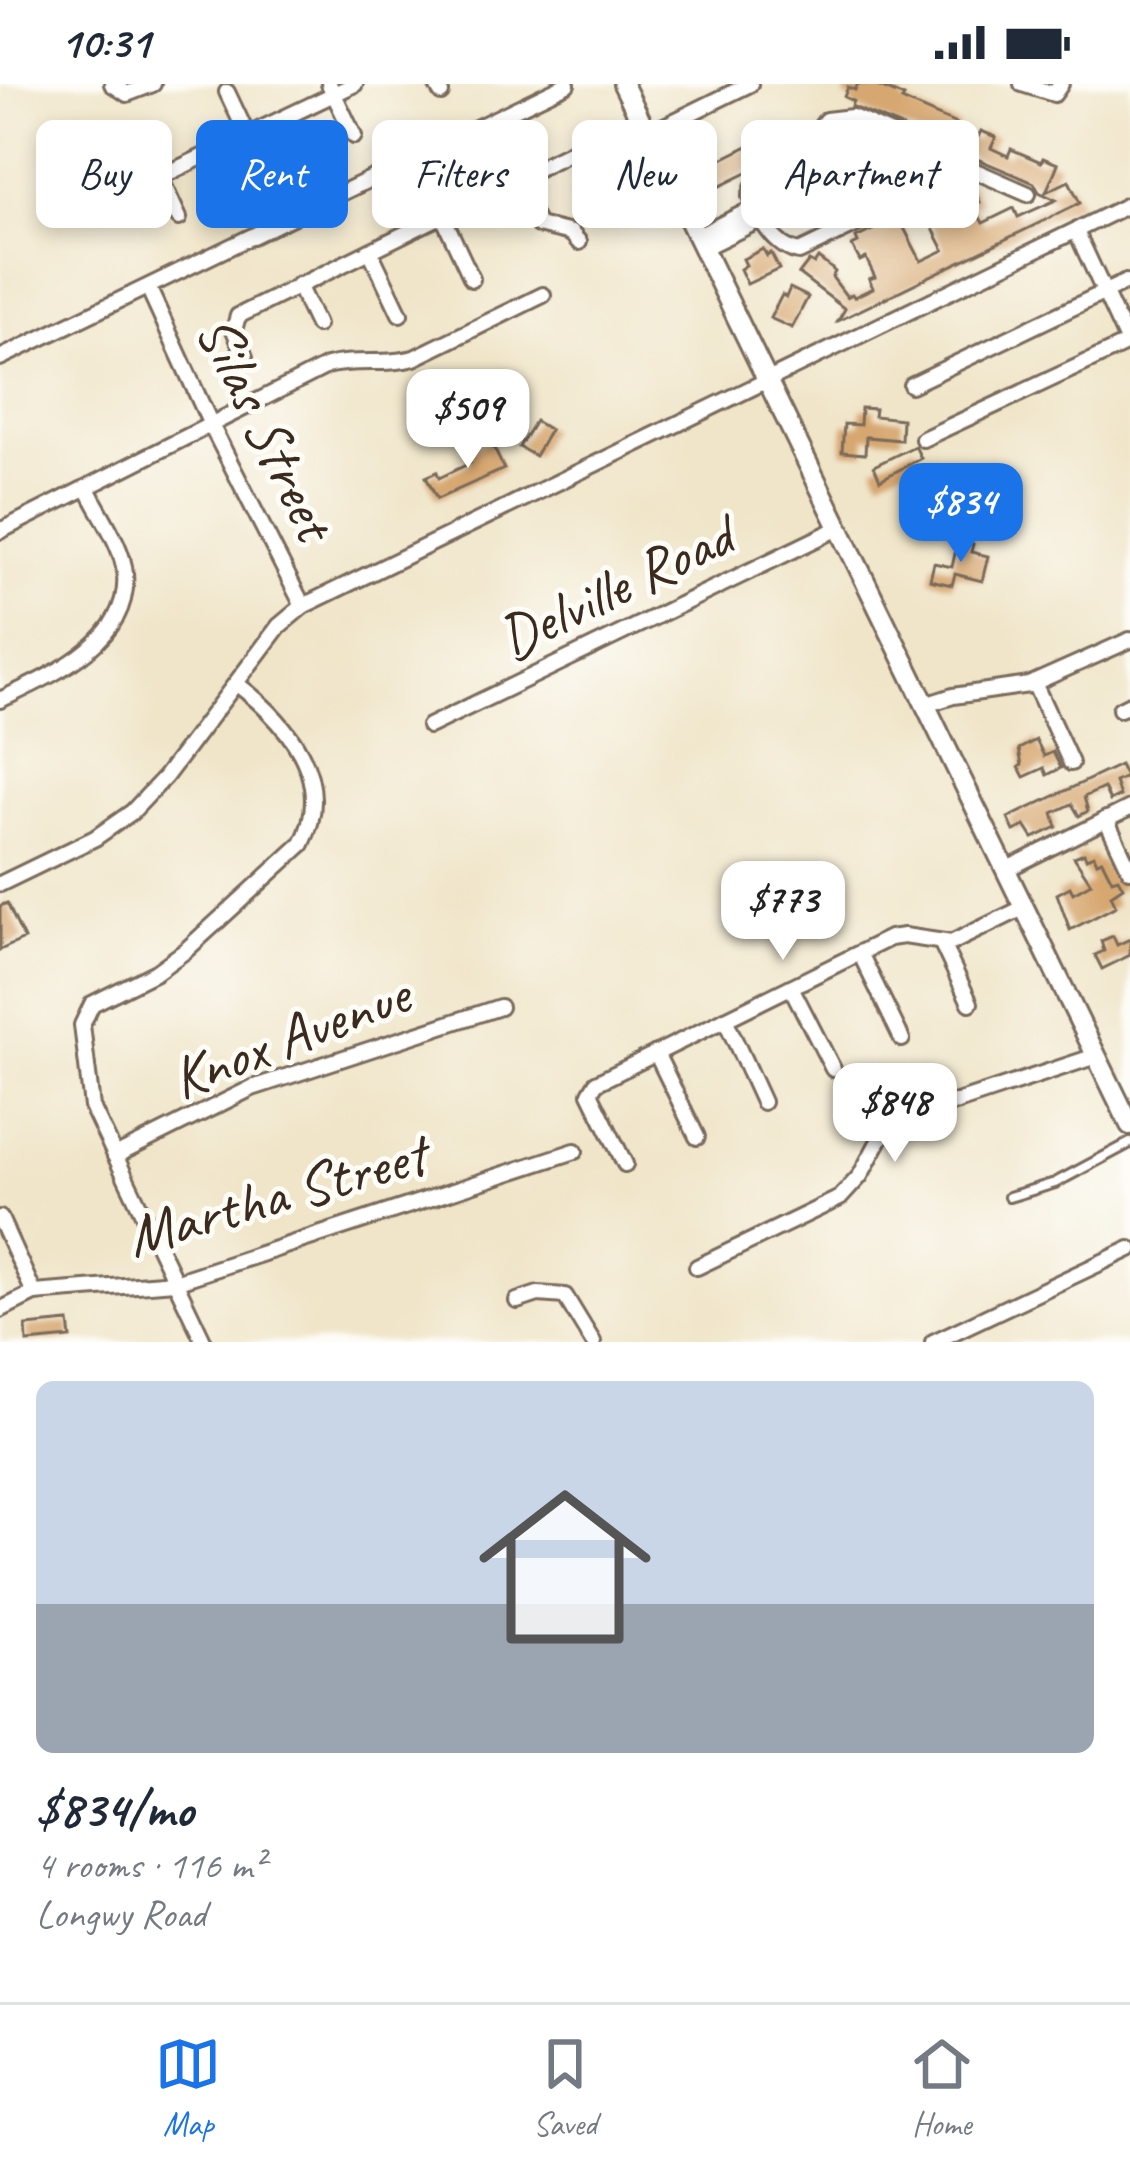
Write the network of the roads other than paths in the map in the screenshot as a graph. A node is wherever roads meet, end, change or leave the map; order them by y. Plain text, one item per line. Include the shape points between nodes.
1 (112, 84) edge
2 (153, 84) edge
3 (355, 84) edge
4 (567, 84) edge
5 (623, 84) edge
6 (750, 84) edge
7 (1022, 84) edge
8 (1061, 84) edge
9 (332, 89) edge
10 (227, 92) dead end
11 (241, 120) edge
12 (275, 120) edge
13 (495, 120) edge
14 (641, 120) edge
15 (677, 120) edge
16 (826, 120) edge
17 (859, 120) edge
18 (354, 136) dead end
19 (979, 174) edge
20 (372, 180) edge
21 (1028, 194) dead end
22 (172, 203) edge
23 (1130, 204) edge
24 (179, 218) dead end
25 (741, 222) edge
26 (548, 227) edge
27 (417, 228) edge
28 (448, 228) edge
29 (693, 228) edge
30 (769, 228) edge
31 (849, 228) edge
32 (1076, 230) junction
33 (579, 242) dead end
34 (700, 242) junction
35 (370, 250) junction
36 (472, 279) dead end
37 (1126, 282) dead end
38 (298, 286) junction
39 (148, 287) junction
40 (1104, 291) junction
41 (543, 296) dead end
42 (400, 314) dead end
43 (316, 325) dead end
44 (1129, 342) edge
45 (0, 358) edge
46 (245, 358) dead end
47 (768, 380) junction
48 (911, 385) dead end
49 (212, 427) junction
50 (923, 439) dead end
51 (87, 488) junction
52 (839, 528) junction
53 (0, 531) edge
54 (304, 606) junction
55 (1126, 642) edge
56 (1130, 664) edge
57 (1034, 683) junction
58 (236, 684) junction
59 (0, 700) edge
60 (926, 705) junction
61 (430, 726) dead end
62 (1071, 763) dead end
63 (1130, 808) edge
64 (1106, 820) junction
65 (1006, 870) junction
66 (1130, 870) edge
67 (0, 884) edge
68 (1025, 908) junction
69 (942, 944) junction
70 (860, 953) junction
71 (791, 987) junction
72 (970, 1003) dead end
73 (500, 1007) dead end
74 (725, 1019) junction
75 (902, 1039) dead end
76 (656, 1053) junction
77 (1096, 1056) junction
78 (833, 1069) dead end
79 (763, 1102) dead end
80 (1130, 1126) edge
81 (697, 1137) dead end
82 (1130, 1144) edge
83 (575, 1151) dead end
84 (115, 1156) junction
85 (625, 1164) dead end
86 (1009, 1196) dead end
87 (0, 1218) edge
88 (1130, 1249) edge
89 (697, 1267) dead end
90 (175, 1282) junction
91 (34, 1293) junction
92 (517, 1301) dead end
93 (0, 1310) edge
94 (204, 1342) edge
95 (592, 1342) edge
96 (933, 1342) edge

1 - 2 street via 127,94
3 - 9 street
4 - 13 street
5 - 14 street
6 - 15 street
7 - 8 street via 1047,94
9 - 12 street
9 - 18 street
10 - 11 street
16 - 17 street
19 - 21 street
20 - 39 street
22 - 24 street
23 - 32 street
25 - 34 street
26 - 33 street
27 - 35 street
28 - 36 street
29 - 34 street
30 - 31 street via 800,252
32 - 40 street
32 - 47 street
34 - 47 street
35 - 38 street
35 - 42 street
37 - 40 street
38 - 43 street
38 - 46 street via 234,320
39 - 45 street
39 - 49 street, Silas Street
40 - 44 street
40 - 48 street
41 - 49 street via 414,358 327,366
44 - 50 street
47 - 52 street
47 - 54 street
49 - 51 street
49 - 54 street, Silas Street
51 - 53 street
51 - 59 street via 125,572 113,620 73,661
52 - 60 street
52 - 61 street, Delville Road
54 - 58 street
55 - 56 street
55 - 57 street
57 - 60 street
57 - 62 street
58 - 67 street via 132,812
58 - 84 street via 288,732 310,777 315,815 302,844 185,951 85,1015 92,1107
60 - 65 street
63 - 64 street
64 - 65 street
64 - 66 street
65 - 68 street
68 - 69 street
68 - 77 street
69 - 70 street via 901,936
69 - 72 street
70 - 71 street
70 - 75 street
71 - 74 street
71 - 78 street
73 - 84 street, Knox Avenue via 252,1088
74 - 76 street
74 - 79 street
76 - 81 street
76 - 85 street via 590,1093
77 - 80 street
77 - 89 street via 900,1121 840,1198
82 - 86 lane
83 - 90 street, Martha Street
84 - 90 street
87 - 91 street
88 - 96 street
90 - 91 street, Martha Street
90 - 94 street
91 - 93 street, Martha Street
92 - 95 street via 565,1296

